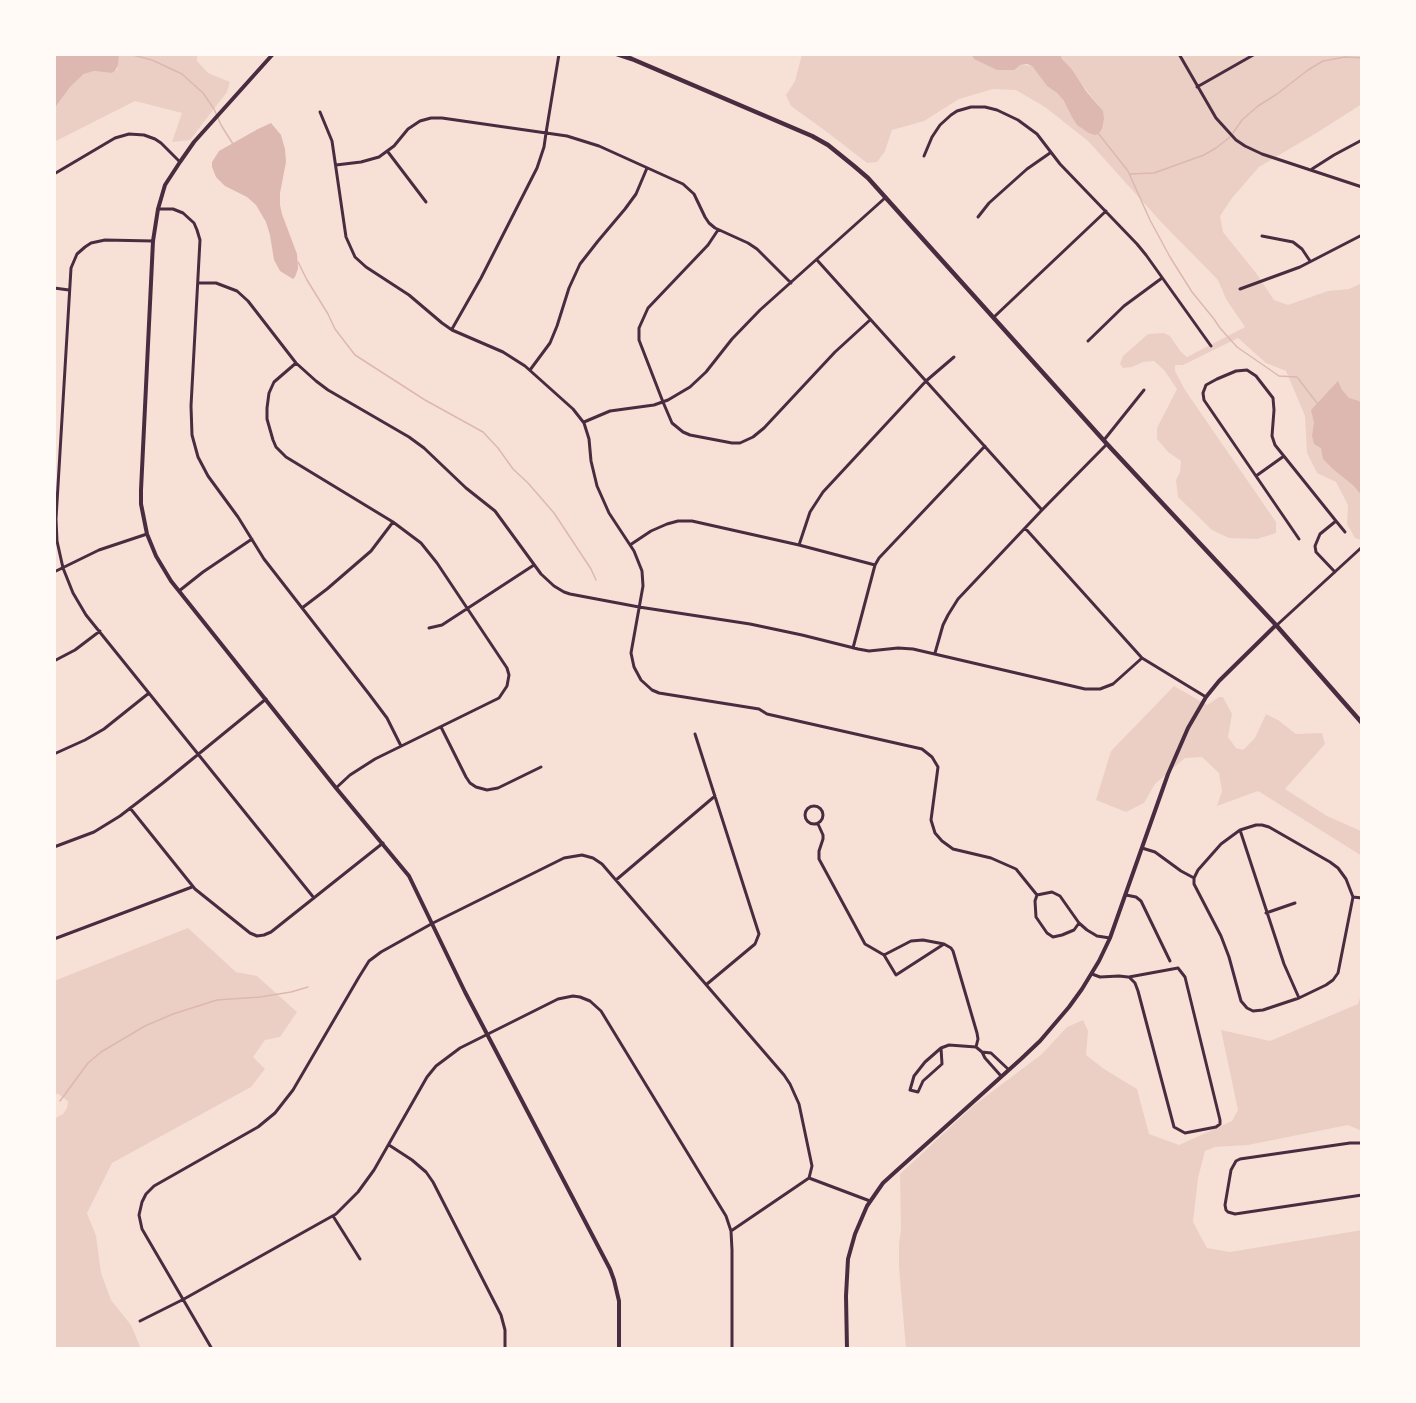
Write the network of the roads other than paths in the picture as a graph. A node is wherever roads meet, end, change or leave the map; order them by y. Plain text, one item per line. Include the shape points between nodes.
1 (273, 54) edge
2 (558, 54) edge
3 (617, 54) edge
4 (1179, 54) edge
5 (1255, 54) edge
6 (1197, 87) junction
7 (320, 112) dead end
8 (546, 133) junction
9 (1362, 140) edge
10 (388, 152) junction
11 (1050, 153) junction
12 (924, 156) dead end
13 (180, 162) junction
14 (336, 165) junction
15 (647, 168) junction
16 (1311, 170) junction
17 (54, 174) edge
18 (1362, 187) edge
19 (885, 198) junction
20 (426, 202) dead end
21 (159, 209) junction
22 (1106, 212) junction
23 (978, 217) dead end
24 (718, 230) junction
25 (1362, 235) edge
26 (1262, 236) dead end
27 (153, 241) junction
28 (817, 260) junction
29 (1310, 262) junction
30 (1162, 278) junction
31 (198, 283) junction
32 (791, 283) junction
33 (54, 288) edge
34 (1240, 289) dead end
35 (69, 290) junction
36 (992, 318) junction
37 (870, 320) junction
38 (452, 330) junction
39 (1088, 341) dead end
40 (1211, 346) dead end
41 (954, 357) dead end
42 (296, 363) junction
43 (530, 370) junction
44 (926, 381) junction
45 (1144, 390) dead end
46 (663, 402) junction
47 (54, 414) edge
48 (62, 415) junction
49 (584, 423) junction
50 (1105, 442) junction
51 (985, 446) junction
52 (1284, 456) junction
53 (1256, 476) junction
54 (56, 497) edge
55 (1042, 510) junction
56 (1336, 521) junction
57 (393, 522) junction
58 (1025, 528) junction
59 (1345, 532) dead end
60 (147, 534) junction
61 (252, 539) junction
62 (1299, 539) dead end
63 (630, 545) junction
64 (799, 545) junction
65 (1362, 548) edge
66 (534, 565) junction
67 (875, 565) junction
68 (63, 568) junction
69 (54, 572) edge
70 (1335, 572) junction
71 (178, 591) junction
72 (639, 607) junction
73 (302, 608) junction
74 (467, 609) junction
75 (1276, 625) junction
76 (429, 628) dead end
77 (100, 631) junction
78 (853, 648) junction
79 (935, 654) junction
80 (1142, 658) junction
81 (54, 661) edge
82 (149, 693) junction
83 (1206, 697) junction
84 (266, 699) junction
85 (1362, 723) edge
86 (441, 727) junction
87 (694, 734) dead end
88 (401, 746) junction
89 (54, 754) edge
90 (198, 754) junction
91 (541, 767) dead end
92 (336, 788) junction
93 (715, 796) junction
94 (130, 808) junction
95 (818, 824) junction
96 (1240, 830) junction
97 (383, 843) junction
98 (54, 847) edge
99 (1142, 848) junction
100 (1194, 878) junction
101 (616, 880) junction
102 (192, 887) junction
103 (1037, 895) junction
104 (1126, 895) junction
105 (1353, 897) junction
106 (314, 898) junction
107 (1362, 898) edge
108 (1295, 903) dead end
109 (1266, 913) junction
110 (433, 923) junction
111 (1079, 923) junction
112 (1110, 938) junction
113 (54, 939) edge
114 (944, 944) junction
115 (884, 955) junction
116 (1170, 961) dead end
117 (1092, 974) junction
118 (1129, 977) junction
119 (707, 984) junction
120 (1299, 998) junction
121 (488, 1035) junction
122 (976, 1047) junction
123 (941, 1048) junction
124 (982, 1052) junction
125 (1008, 1070) junction
126 (1001, 1076) junction
127 (1362, 1143) edge
128 (389, 1145) junction
129 (809, 1178) junction
130 (1362, 1195) edge
131 (870, 1201) junction
132 (333, 1216) junction
133 (731, 1231) junction
134 (360, 1259) dead end
135 (184, 1299) junction
136 (140, 1321) dead end
137 (212, 1349) edge
138 (505, 1349) edge
139 (619, 1349) edge
140 (732, 1349) edge
141 (847, 1349) edge

1 - 13 street
2 - 8 street
3 - 19 main road via 812,136 854,166
4 - 6 street
5 - 6 street
6 - 16 street via 1216,118 1236,140 1255,152
7 - 14 street via 332,141
8 - 10 street via 431,118 408,129
8 - 15 street via 585,141
8 - 38 street via 532,178
9 - 16 street
10 - 14 street via 372,160
10 - 20 street
11 - 12 street via 1037,134 1018,120 978,106 957,111 945,119
11 - 22 street
11 - 23 street via 1020,175
13 - 17 street via 154,139 129,134 115,138
13 - 21 street via 165,185
14 - 38 street via 346,237 355,256
15 - 24 street via 689,189 707,220
15 - 43 street via 636,194 580,264 550,343
16 - 18 street
19 - 28 street
19 - 36 main road
21 - 27 street
21 - 31 street via 173,209 194,223 200,244
22 - 30 street
22 - 36 street
24 - 32 street via 757,249
24 - 46 street via 648,308 641,321 639,340
25 - 29 street
26 - 29 street via 1293,242
27 - 35 street via 91,243 73,261
27 - 60 street via 141,490
28 - 32 street
28 - 37 street
29 - 34 street
30 - 39 street via 1104,323
30 - 40 street
31 - 42 street via 216,282 243,296
31 - 61 street via 191,405 194,446 208,476
32 - 46 street via 744,326 699,380
33 - 35 street
35 - 48 street
36 - 50 main road
37 - 44 street
37 - 46 street via 747,441 729,443 683,432 672,423
38 - 43 street via 513,357
41 - 44 street
42 - 57 street via 274,382 269,393 267,419 276,447 286,457
42 - 66 street via 328,390 424,448 495,511
43 - 49 street
44 - 51 street
44 - 64 street via 823,492 810,512
45 - 50 street
46 - 49 street via 609,411
47 - 48 street
48 - 54 street
49 - 63 street via 597,486
50 - 55 street
50 - 75 main road
51 - 55 street
51 - 67 street
52 - 53 street
52 - 53 street via 1273,440 1273,398 1256,376 1247,370 1236,371 1206,385 1204,400
52 - 56 street
53 - 62 street
54 - 68 street via 56,530
55 - 58 street
56 - 59 street
56 - 70 street via 1320,534 1316,546 1316,552
57 - 73 street via 371,551
57 - 74 street via 431,554
58 - 79 street via 951,608
58 - 80 street
60 - 68 street via 99,550
60 - 71 street
61 - 71 street
61 - 73 street
63 - 64 street via 657,528 685,520
63 - 72 street via 643,579
64 - 67 street
65 - 70 street
66 - 72 street via 548,582 564,592
66 - 74 street
67 - 78 street
68 - 69 street
68 - 77 street via 80,606
70 - 75 street
71 - 84 street
72 - 78 street via 750,624
72 - 103 street via 632,660 646,686 659,693 759,709 922,749 938,767 931,820 934,832 953,849 1016,869
73 - 88 street via 387,718
74 - 76 street via 442,625
74 - 86 street via 507,668 508,682 499,698
75 - 83 street
75 - 85 main road
77 - 81 street
77 - 82 street
78 - 79 street via 905,648
79 - 80 street via 1085,689 1113,684
80 - 83 street
82 - 89 street via 104,729
82 - 90 street
83 - 99 street via 1177,751
84 - 90 street
84 - 92 street
86 - 88 street
86 - 91 street via 468,781 476,788 498,788
87 - 93 street
88 - 92 street via 362,767
90 - 94 street
90 - 106 street
92 - 97 street
93 - 101 street
93 - 119 street via 759,934 755,944
94 - 98 street via 94,832
94 - 102 street
95 - 95 street via 823,811 810,806 805,819
95 - 115 street via 823,835 819,859 865,944
96 - 100 street via 1221,844
96 - 105 street via 1256,825 1269,827 1330,862 1346,879
96 - 109 street
97 - 106 street
97 - 110 street via 409,876
99 - 100 street via 1155,852
99 - 104 street
100 - 120 street via 1221,936 1240,1000 1246,1008 1263,1010
101 - 110 street via 593,858 571,856
101 - 119 street
102 - 106 street via 256,936 271,932
102 - 113 street
103 - 111 street via 1052,892 1060,896
103 - 111 street via 1036,917 1047,933 1053,937 1062,935
104 - 112 street
104 - 116 street via 1141,901
105 - 107 street
105 - 120 street via 1338,973 1334,980
108 - 109 street
109 - 120 street
110 - 121 street
110 - 135 street via 369,961 293,1090 275,1113 146,1194 139,1215 142,1229
111 - 112 street via 1097,936
112 - 117 street
114 - 115 street via 911,941
114 - 115 street via 896,975
114 - 122 street via 952,951 977,1033
117 - 118 street
117 - 125 street via 1055,1024
118 - 118 street via 1138,991 1174,1127 1185,1133 1216,1127 1220,1120 1182,973 1178,968
119 - 129 street via 790,1084 799,1104 812,1166
121 - 128 street via 454,1052 429,1074
121 - 133 street via 565,997 587,999 596,1006 726,1216
121 - 139 street via 610,1269 619,1301
122 - 123 street
122 - 124 street
123 - 123 street via 914,1076 910,1090 918,1092 923,1081 942,1064
124 - 125 street via 991,1053
124 - 126 street
125 - 126 street
126 - 131 street via 894,1173
127 - 130 street via 1240,1159 1231,1170 1225,1205 1228,1212 1235,1214
128 - 132 street via 366,1181
128 - 138 street via 412,1160 433,1182 501,1315
129 - 131 street
129 - 133 street
131 - 141 street via 848,1259
132 - 134 street
132 - 135 street
133 - 140 street
135 - 136 street
135 - 137 street

